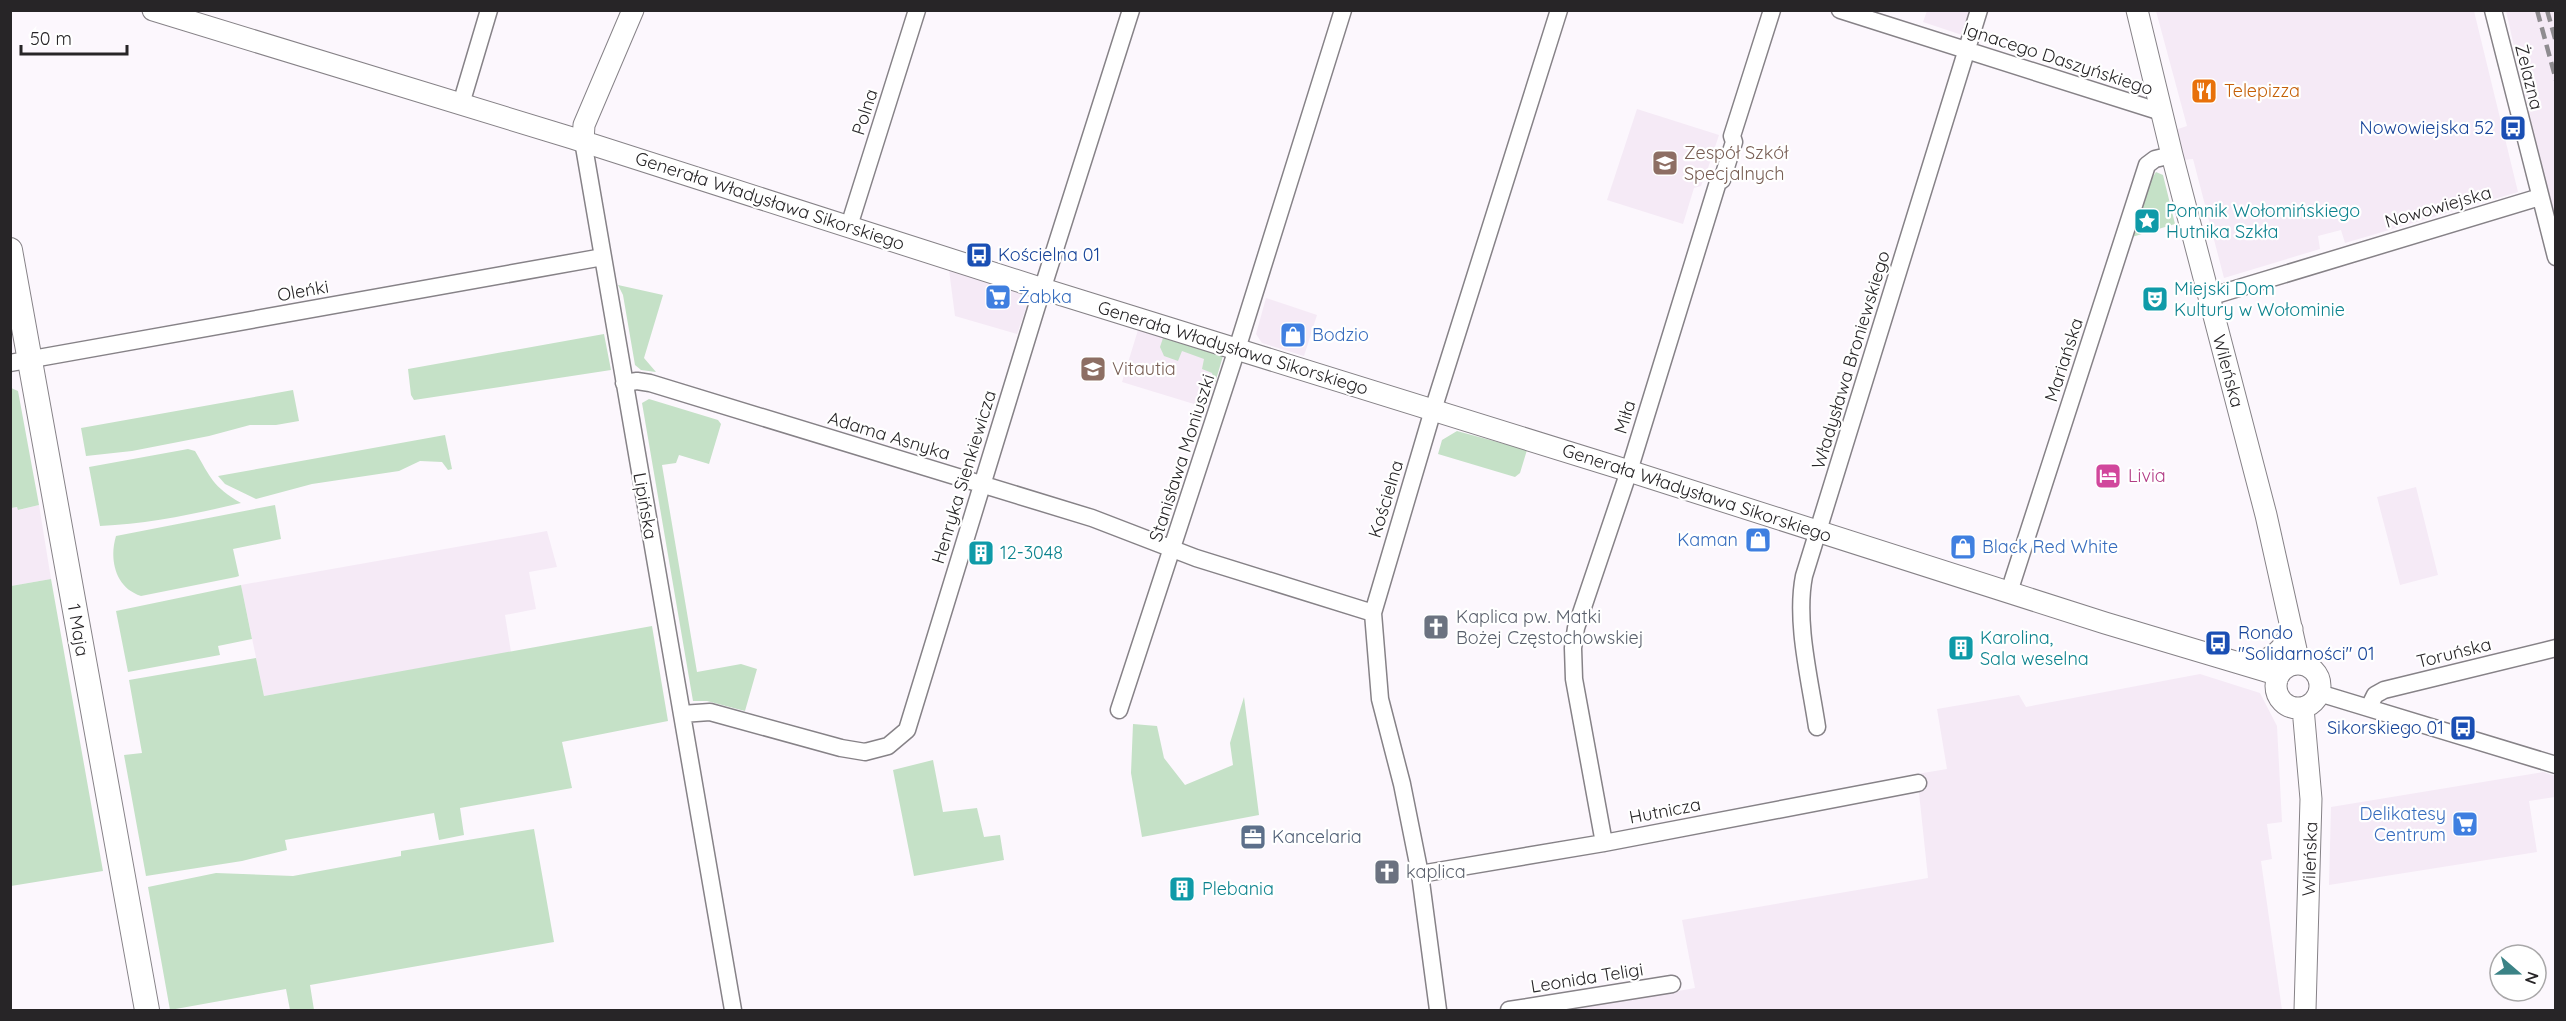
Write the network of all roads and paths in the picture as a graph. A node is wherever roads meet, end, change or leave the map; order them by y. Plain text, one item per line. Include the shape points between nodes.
1 (153, 10) edge
2 (489, 10) edge
3 (633, 10) edge
4 (917, 10) edge
5 (1131, 10) edge
6 (1342, 10) edge
7 (1559, 10) edge
8 (1772, 10) edge
9 (1840, 10) edge
10 (1979, 10) edge
11 (2137, 10) edge
12 (2493, 10) edge
13 (1967, 51) junction
14 (461, 104) junction
15 (2161, 112) junction
16 (583, 141) junction
17 (2172, 155) junction
18 (2540, 198) junction
19 (849, 226) junction
20 (10, 250) edge
21 (2556, 256) edge
22 (603, 257) junction
23 (1043, 289) junction
24 (2209, 297) junction
25 (1238, 349) junction
26 (20, 361) edge
27 (624, 383) junction
28 (1433, 410) junction
29 (1629, 471) junction
30 (981, 484) junction
31 (1818, 532) junction
32 (1173, 550) junction
33 (2009, 592) junction
34 (1373, 613) junction
35 (2292, 629) junction
36 (2556, 648) edge
37 (2244, 663) junction
38 (2299, 663) junction
39 (2279, 675) junction
40 (2319, 693) junction
41 (2369, 707) junction
42 (2303, 708) junction
43 (1119, 710) dead end
44 (682, 714) junction
45 (1817, 726) dead end
46 (2556, 765) edge
47 (1918, 783) dead end
48 (1604, 843) junction
49 (1420, 874) junction
50 (1672, 984) dead end
51 (147, 1011) edge
52 (733, 1011) edge
53 (1438, 1011) edge
54 (1509, 1011) edge
55 (2305, 1011) edge

1 - 14 street, Generała Władysława Sikorskiego
2 - 14 street
3 - 16 street, Lipińska via 584,124
4 - 19 street, Polna
5 - 23 street, Henryka Sienkiewicza
6 - 25 street, Stanisława Moniuszki
7 - 28 street, Kościelna
8 - 29 street, Miła
9 - 13 street, Ignacego Daszyńskiego
10 - 13 street, Władysława Broniewskiego
11 - 15 street, Wileńska
12 - 18 street, Żelazna
13 - 15 street, Ignacego Daszyńskiego
13 - 31 street, Władysława Broniewskiego
14 - 16 street, Generała Władysława Sikorskiego
15 - 17 street, Wileńska
16 - 19 street, Generała Władysława Sikorskiego
16 - 22 street, Lipińska
17 - 24 street, Wileńska
17 - 33 street, Mariańska via 2147,165
18 - 21 street, Żelazna
18 - 24 street, Nowowiejska
19 - 23 street, Generała Władysława Sikorskiego
20 - 26 main road, 1 Maja
22 - 26 street, Oleńki
22 - 27 street, Lipińska
23 - 25 street, Generała Władysława Sikorskiego
23 - 30 street, Henryka Sienkiewicza
24 - 35 street, Wileńska
25 - 28 street, Generała Władysława Sikorskiego
25 - 32 street, Stanisława Moniuszki
26 - 51 main road, 1 Maja
27 - 30 street, Adama Asnyka via 650,383
27 - 44 street, Lipińska
28 - 29 street, Generała Władysława Sikorskiego
28 - 34 street, Kościelna
29 - 31 street, Generała Władysława Sikorskiego
29 - 48 street, Miła via 1581,610 1573,648 1574,679
30 - 32 street, Adama Asnyka via 1092,518
30 - 44 street, Henryka Sienkiewicza via 911,722 897,740 873,751 852,751 710,712
31 - 33 street, Generała Władysława Sikorskiego
31 - 45 street, Władysława Broniewskiego via 1804,576 1801,603
32 - 34 street, Adama Asnyka
32 - 43 street, Stanisława Moniuszki
33 - 37 street, Generała Władysława Sikorskiego
34 - 49 street, Kościelna via 1380,699
35 - 37 street via 2288,641 2270,659
35 - 38 street, Wileńska
36 - 41 street, Toruńska via 2402,685 2380,692
37 - 39 street, Generała Władysława Sikorskiego
38 - 39 street via 2291,664
38 - 40 street via 2318,675
39 - 42 street via 2276,690 2280,699 2293,708
40 - 41 street
40 - 42 street via 2313,703
41 - 46 street
42 - 55 street, Wileńska via 2311,799
44 - 52 street, Lipińska
47 - 48 street, Hutnicza
48 - 49 street, Hutnicza
49 - 53 street, Kościelna
50 - 54 street, Leonida Teligi

